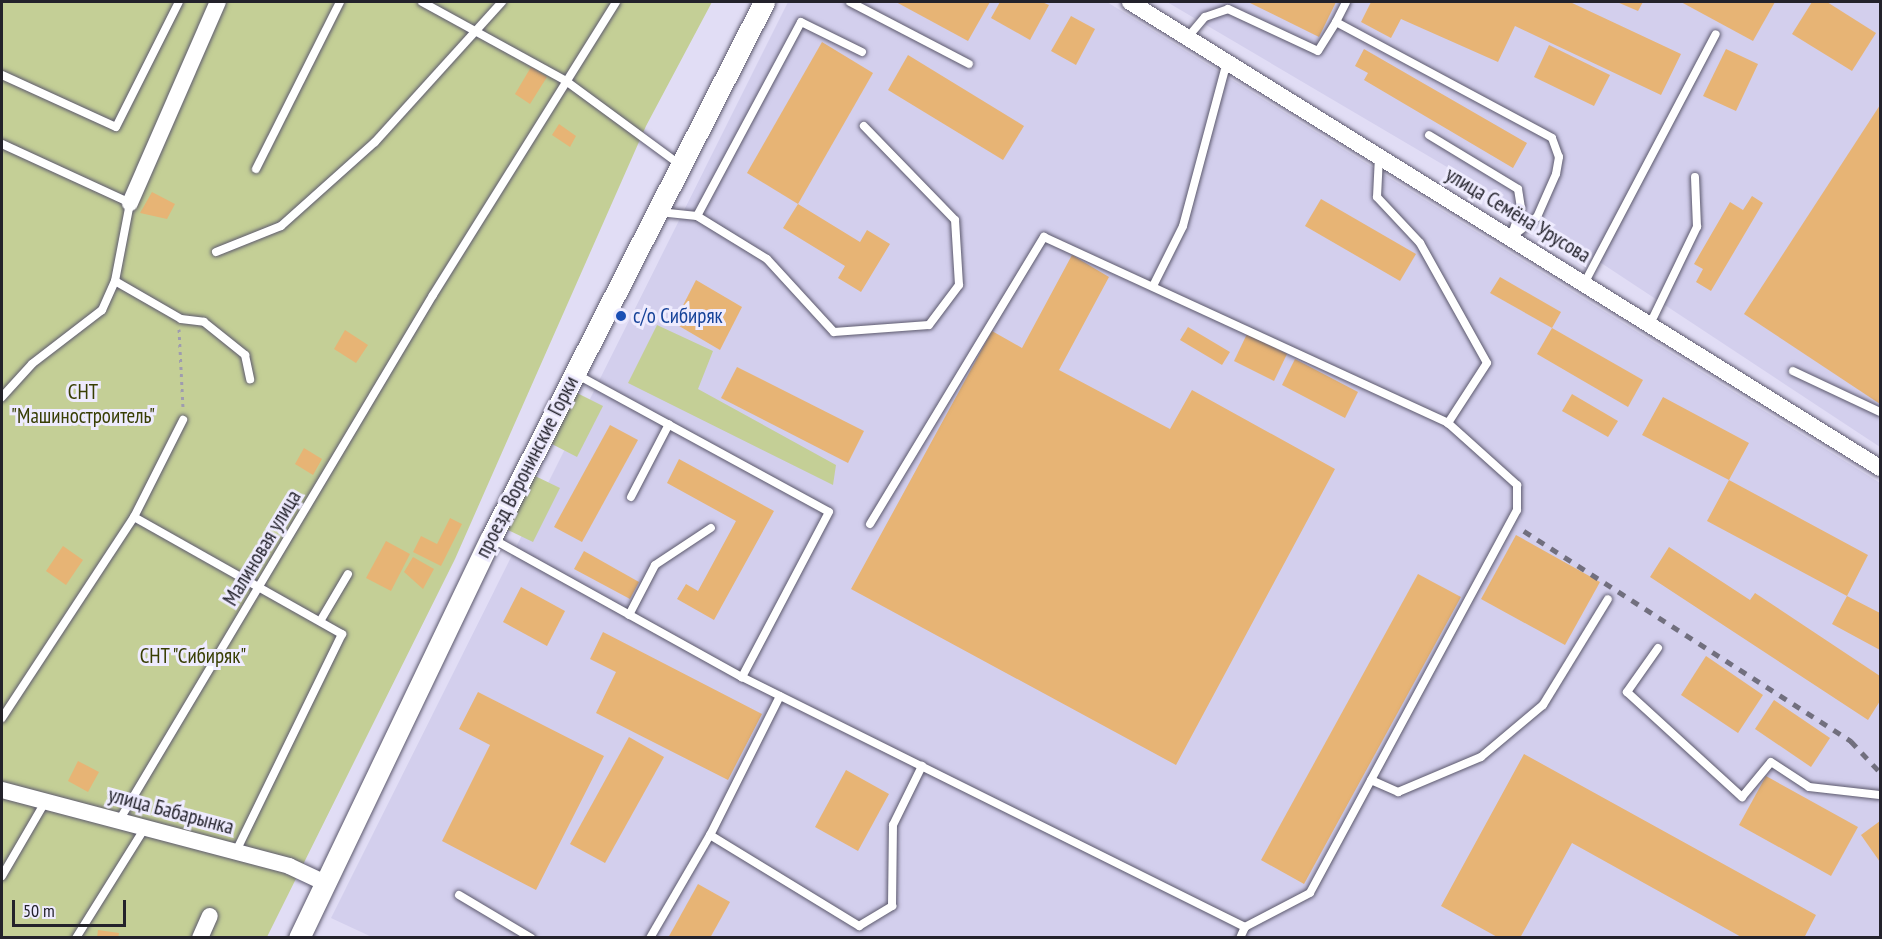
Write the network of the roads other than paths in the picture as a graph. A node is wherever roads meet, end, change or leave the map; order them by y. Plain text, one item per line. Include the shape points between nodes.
1 (179, 2) edge
2 (340, 2) edge
3 (422, 2) edge
4 (502, 2) edge
5 (616, 2) edge
6 (764, 2) edge
7 (850, 2) edge
8 (1131, 2) edge
9 (1346, 2) edge
10 (214, 3) edge
11 (1336, 22) junction
12 (480, 30) junction
13 (1716, 34) dead end
14 (1188, 37) junction
15 (862, 52) dead end
16 (1227, 61) junction
17 (969, 64) dead end
18 (2, 75) edge
19 (566, 81) junction
20 (864, 126) dead end
21 (1429, 135) dead end
22 (2, 144) edge
23 (1379, 155) junction
24 (680, 164) junction
25 (255, 169) dead end
26 (1695, 177) dead end
27 (130, 203) junction
28 (655, 212) junction
29 (697, 216) junction
30 (1511, 237) junction
31 (216, 252) dead end
32 (115, 280) junction
33 (1585, 282) junction
34 (1153, 286) junction
35 (1651, 322) junction
36 (1792, 371) dead end
37 (574, 373) junction
38 (250, 379) dead end
39 (2, 397) edge
40 (1881, 412) edge
41 (183, 420) road end
42 (1448, 423) junction
43 (669, 424) junction
44 (1881, 468) edge
45 (631, 497) dead end
46 (134, 517) junction
47 (870, 524) dead end
48 (711, 528) dead end
49 (491, 538) junction
50 (348, 574) dead end
51 (259, 590) junction
52 (1608, 599) dead end
53 (629, 615) junction
54 (322, 618) junction
55 (1658, 648) dead end
56 (742, 677) junction
57 (780, 696) junction
58 (2, 718) edge
59 (922, 766) junction
60 (1371, 780) junction
61 (2, 790) edge
62 (1881, 795) edge
63 (45, 802) junction
64 (120, 819) junction
65 (146, 825) junction
66 (710, 835) junction
67 (236, 852) junction
68 (2, 876) edge
69 (325, 883) junction
70 (459, 895) dead end
71 (210, 916) dead end
72 (1245, 927) junction
73 (76, 938) edge
74 (200, 938) edge
75 (299, 938) edge
76 (531, 938) edge
77 (650, 938) edge
78 (1240, 938) edge

1 - 18 lane via 116,127
2 - 25 lane
3 - 12 lane
4 - 12 lane
5 - 19 lane, Малиновая улица
6 - 24 street, проезд Воронинские Горки
7 - 17 lane
8 - 14 street, улица Семёна Урусова
9 - 11 lane
10 - 27 street
11 - 14 lane via 1318,51 1228,9 1206,17
11 - 30 lane via 1552,138 1559,157 1556,174 1538,217
12 - 19 lane
12 - 31 lane via 375,142 281,226
13 - 33 lane
14 - 16 street, улица Семёна Урусова
15 - 29 lane via 801,22
16 - 23 street, улица Семёна Урусова
16 - 34 lane via 1183,226
19 - 24 lane
19 - 51 lane, Малиновая улица via 433,295
20 - 29 lane via 955,220 959,285 929,325 834,332 767,260
21 - 30 lane via 1518,189 1521,208
22 - 27 lane
23 - 30 street, улица Семёна Урусова
23 - 42 lane via 1377,197 1420,243 1487,363
24 - 28 street, проезд Воронинские Горки
26 - 35 lane via 1697,227
27 - 32 lane
28 - 29 lane
28 - 37 street, проезд Воронинские Горки
30 - 33 street, улица Семёна Урусова
32 - 38 lane via 181,319 204,322 244,355
32 - 39 lane via 102,310 32,364
33 - 35 street, улица Семёна Урусова
34 - 42 lane
34 - 47 lane via 1044,237
35 - 44 street, улица Семёна Урусова
36 - 40 lane
37 - 43 lane
37 - 49 street, проезд Воронинские Горки
41 - 46 lane
42 - 60 lane via 1517,485 1517,510
43 - 45 lane
43 - 56 lane via 829,513
46 - 51 lane
46 - 58 lane
48 - 53 lane via 655,565
49 - 53 lane
49 - 69 street, проезд Воронинские Горки
50 - 54 lane
51 - 54 lane
51 - 64 lane, Малиновая улица
52 - 60 lane via 1543,705 1482,757 1398,792
53 - 56 lane
54 - 67 lane via 342,634
55 - 62 lane via 1627,692 1742,797 1771,762 1809,787
56 - 57 lane
57 - 59 lane
57 - 66 lane
59 - 66 lane via 893,825 892,906 859,926
59 - 72 lane
60 - 72 lane via 1310,893
61 - 63 street, улица Бабарынка
63 - 64 street, улица Бабарынка
63 - 68 lane
64 - 65 street, улица Бабарынка
65 - 67 street, улица Бабарынка
65 - 73 lane
66 - 77 lane
67 - 69 street, улица Бабарынка
69 - 75 street, проезд Воронинские Горки
70 - 76 lane
71 - 74 street
72 - 78 lane

